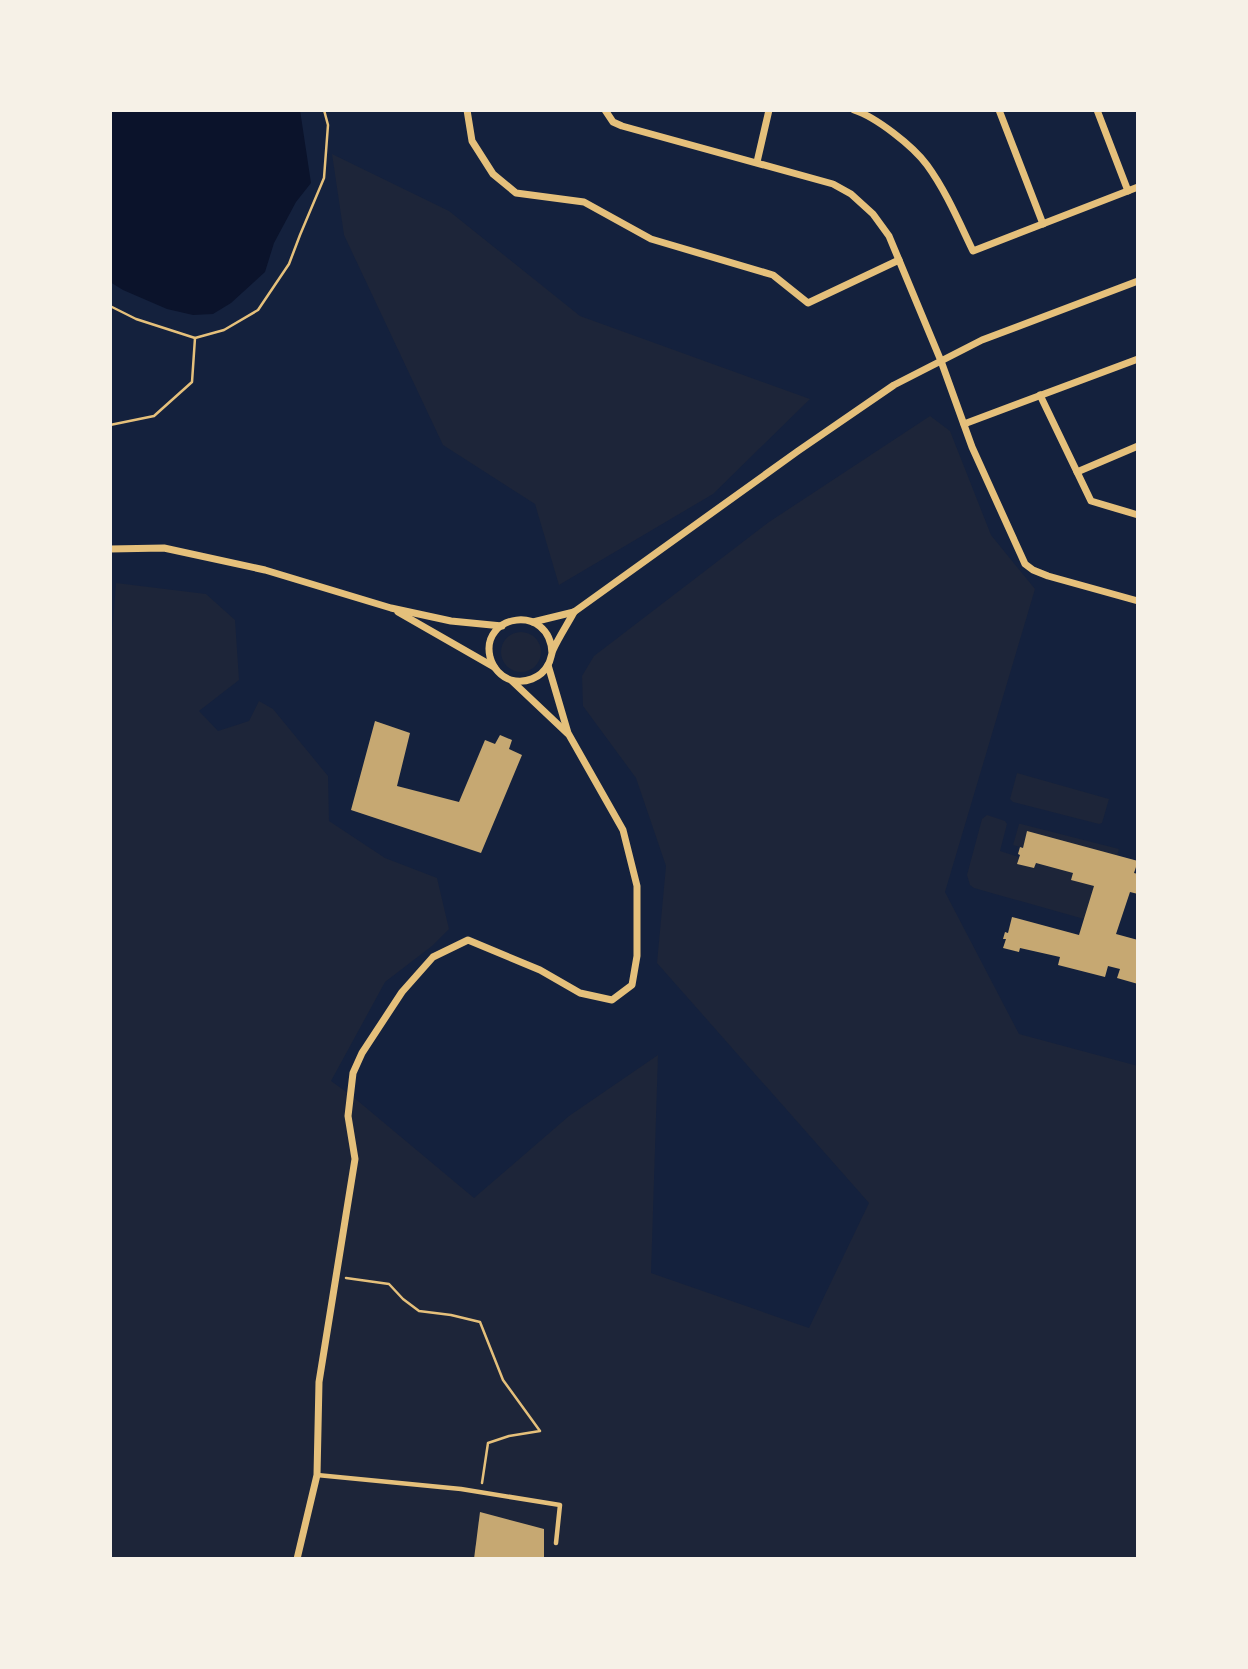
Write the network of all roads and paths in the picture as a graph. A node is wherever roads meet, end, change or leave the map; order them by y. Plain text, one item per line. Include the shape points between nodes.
1 (324, 110) edge
2 (467, 110) edge
3 (605, 110) edge
4 (769, 110) edge
5 (854, 110) edge
6 (999, 110) edge
7 (1097, 110) edge
8 (863, 112) edge
9 (757, 162) junction
10 (1138, 187) edge
11 (1128, 191) junction
12 (1042, 224) junction
13 (899, 260) junction
14 (1138, 281) edge
15 (110, 306) edge
16 (195, 338) junction
17 (1138, 359) edge
18 (941, 361) junction
19 (1040, 395) junction
20 (964, 424) junction
21 (110, 425) edge
22 (1138, 446) edge
23 (1077, 472) junction
24 (1138, 515) edge
25 (110, 549) edge
26 (1138, 601) edge
27 (391, 608) junction
28 (574, 612) junction
29 (533, 622) junction
30 (502, 626) junction
31 (552, 653) junction
32 (548, 665) junction
33 (495, 668) junction
34 (512, 680) junction
35 (568, 733) junction
36 (336, 1276) junction
37 (317, 1475) junction
38 (480, 1492) junction
39 (556, 1543) dead end
40 (297, 1559) edge

1 - 16 path via 328,125 324,178 289,264 258,310 224,330
2 - 13 street via 472,141 493,174 516,194 584,202 651,239 773,275 808,303
3 - 9 street via 622,126
4 - 9 street
5 - 8 street
6 - 12 street
7 - 11 street
8 - 12 street via 894,132 926,164 973,251
9 - 13 street via 833,184 851,194 881,225
10 - 11 street
11 - 12 street
13 - 18 street
14 - 18 street via 982,340
15 - 16 path
16 - 21 path via 192,382 154,416
17 - 19 street
18 - 20 street
18 - 28 street via 894,385
19 - 20 street
19 - 23 street
20 - 26 street via 1025,564 1048,576
22 - 23 street
23 - 24 street via 1091,501
25 - 27 street via 164,548 265,570
27 - 30 street
27 - 33 street
28 - 29 street
28 - 31 street
29 - 30 street via 513,620
29 - 31 street via 548,635
30 - 33 street via 489,648
31 - 32 street
32 - 34 street via 533,679
32 - 35 street
33 - 34 street
34 - 35 street
35 - 36 street via 623,830 637,886 637,956 632,985 612,1000 580,993 540,970 468,940 433,957 402,992 354,1073 348,1116 355,1159
36 - 37 street via 319,1382
36 - 38 path via 389,1284 419,1311 480,1322 503,1380 540,1431 488,1443
37 - 38 lane
37 - 40 street
38 - 39 lane via 560,1504

